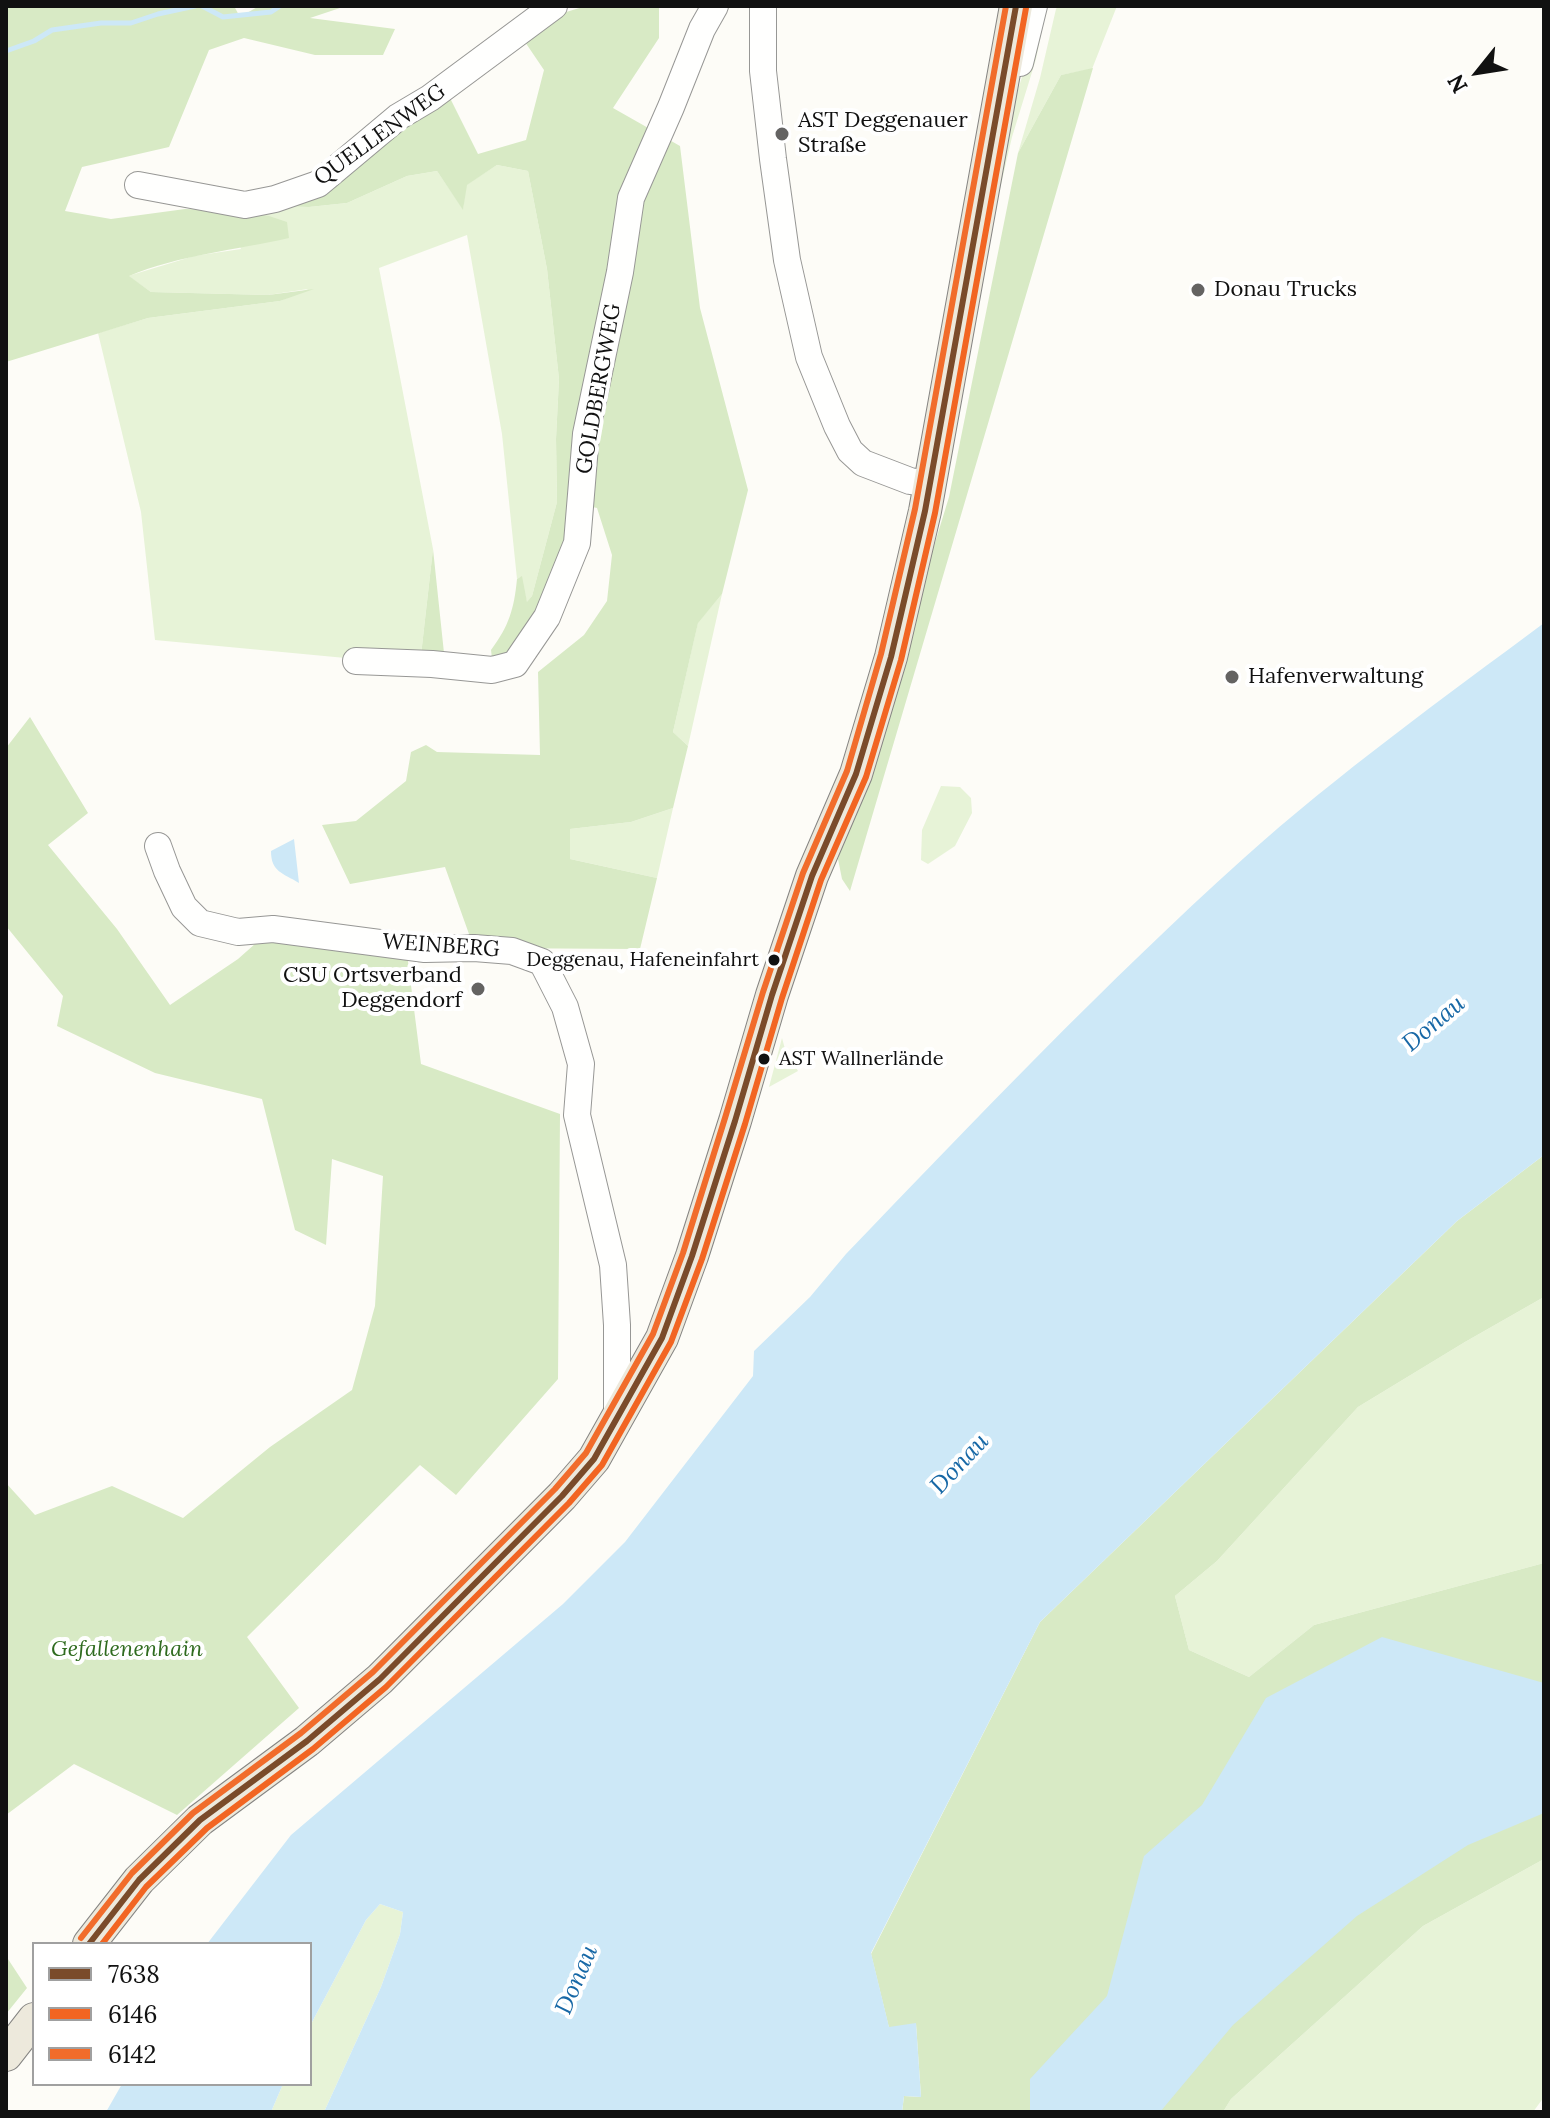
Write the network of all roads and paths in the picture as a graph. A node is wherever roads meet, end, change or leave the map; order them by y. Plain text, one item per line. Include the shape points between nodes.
1 (554, 6) edge
2 (715, 6) edge
3 (760, 6) edge
4 (1016, 6) edge
5 (1034, 6) edge
6 (999, 100) junction
7 (138, 185) dead end
8 (930, 484) junction
9 (356, 661) dead end
10 (158, 846) dead end
11 (617, 1419) junction
12 (91, 1942) edge
13 (32, 2022) edge
14 (6, 2055) edge

1 - 7 street, QUELLENWEG via 398,117 318,184 245,205
2 - 9 street, GOLDBERGWEG via 631,198 586,434 577,543 547,617 515,664 492,670
3 - 8 street via 787,260 809,357 850,451 863,463
4 - 6 main road
5 - 6 street via 1016,81
6 - 8 main road
8 - 11 main road via 891,657 856,774 812,876 662,1338
10 - 11 street, WEINBERG via 184,907 200,923 238,932 273,929 425,949 512,951 542,962 565,1007 581,1064 577,1115 613,1265
11 - 12 main road via 594,1459 464,1596 307,1741 200,1820 139,1880
13 - 14 main road

